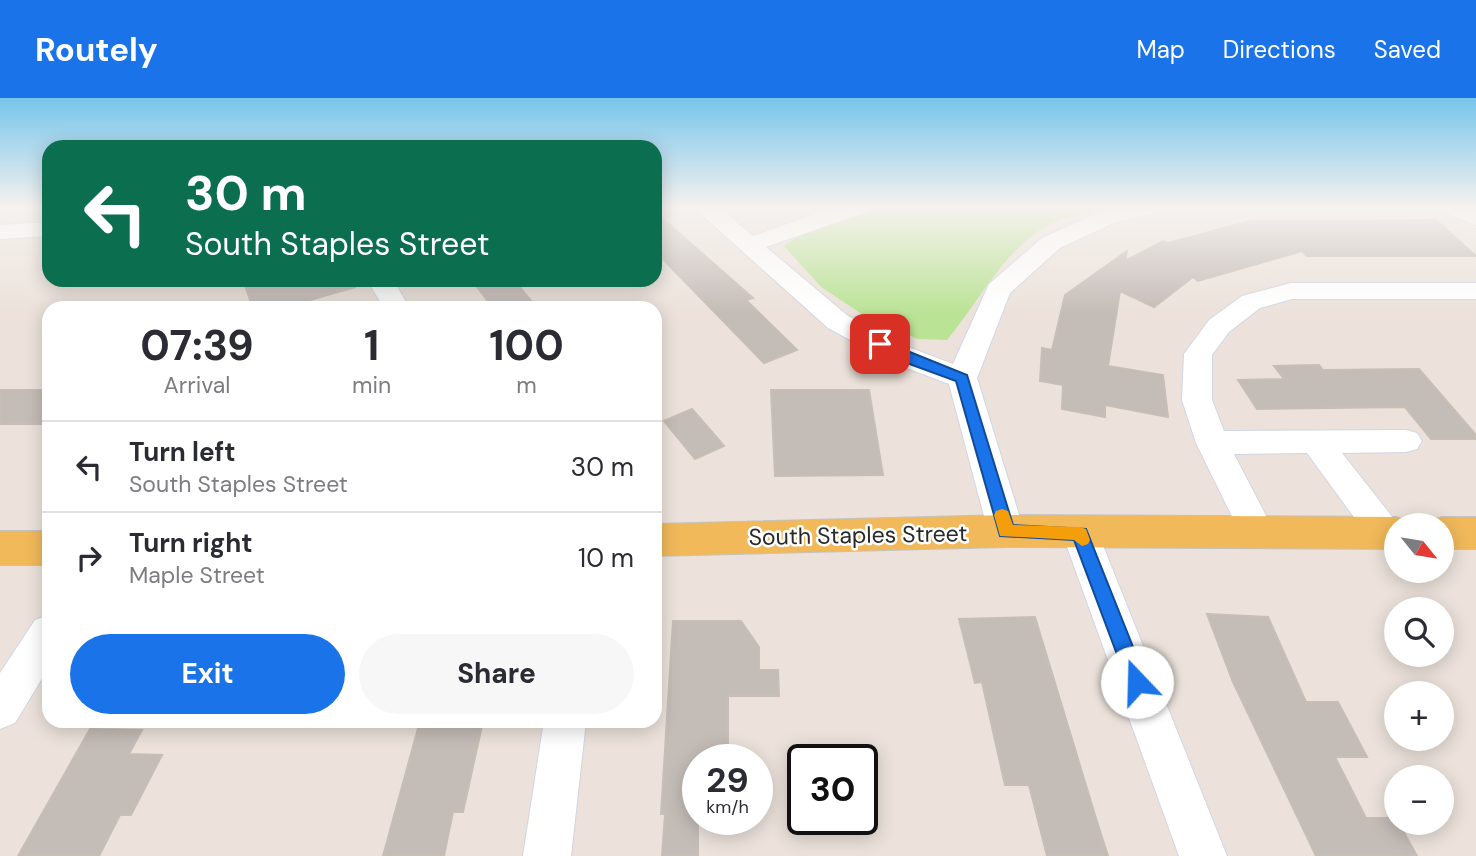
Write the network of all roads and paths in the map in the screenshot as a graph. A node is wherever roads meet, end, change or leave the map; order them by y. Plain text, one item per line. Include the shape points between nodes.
1 (746, 242) edge
2 (757, 242) edge
3 (1052, 242) edge
4 (749, 245) junction
5 (1476, 291) edge
6 (962, 378) junction
7 (1406, 441) dead end
8 (1316, 442) junction
9 (1212, 443) junction
10 (1384, 525) edge
11 (1006, 531) junction
12 (1080, 533) junction
13 (1257, 533) junction
14 (1384, 533) edge
15 (1454, 533) edge
16 (1476, 533) edge
17 (662, 540) edge
18 (0, 548) edge
19 (42, 548) edge
20 (42, 643) edge
21 (0, 709) edge
22 (564, 728) edge
23 (547, 856) edge
24 (1203, 856) edge

1 - 4 street
2 - 4 street
3 - 6 street via 998,290
4 - 6 street via 838,322 901,355
5 - 9 street via 1291,291 1251,302 1219,326 1198,354 1197,400
6 - 11 street
7 - 8 street
8 - 9 street
8 - 10 street
9 - 13 street
11 - 12 main road, South Staples Street
11 - 17 main road, South Staples Street
12 - 13 main road, South Staples Street
12 - 24 street
13 - 14 main road, South Staples Street
15 - 16 main road
18 - 19 main road
20 - 21 street
22 - 23 street

